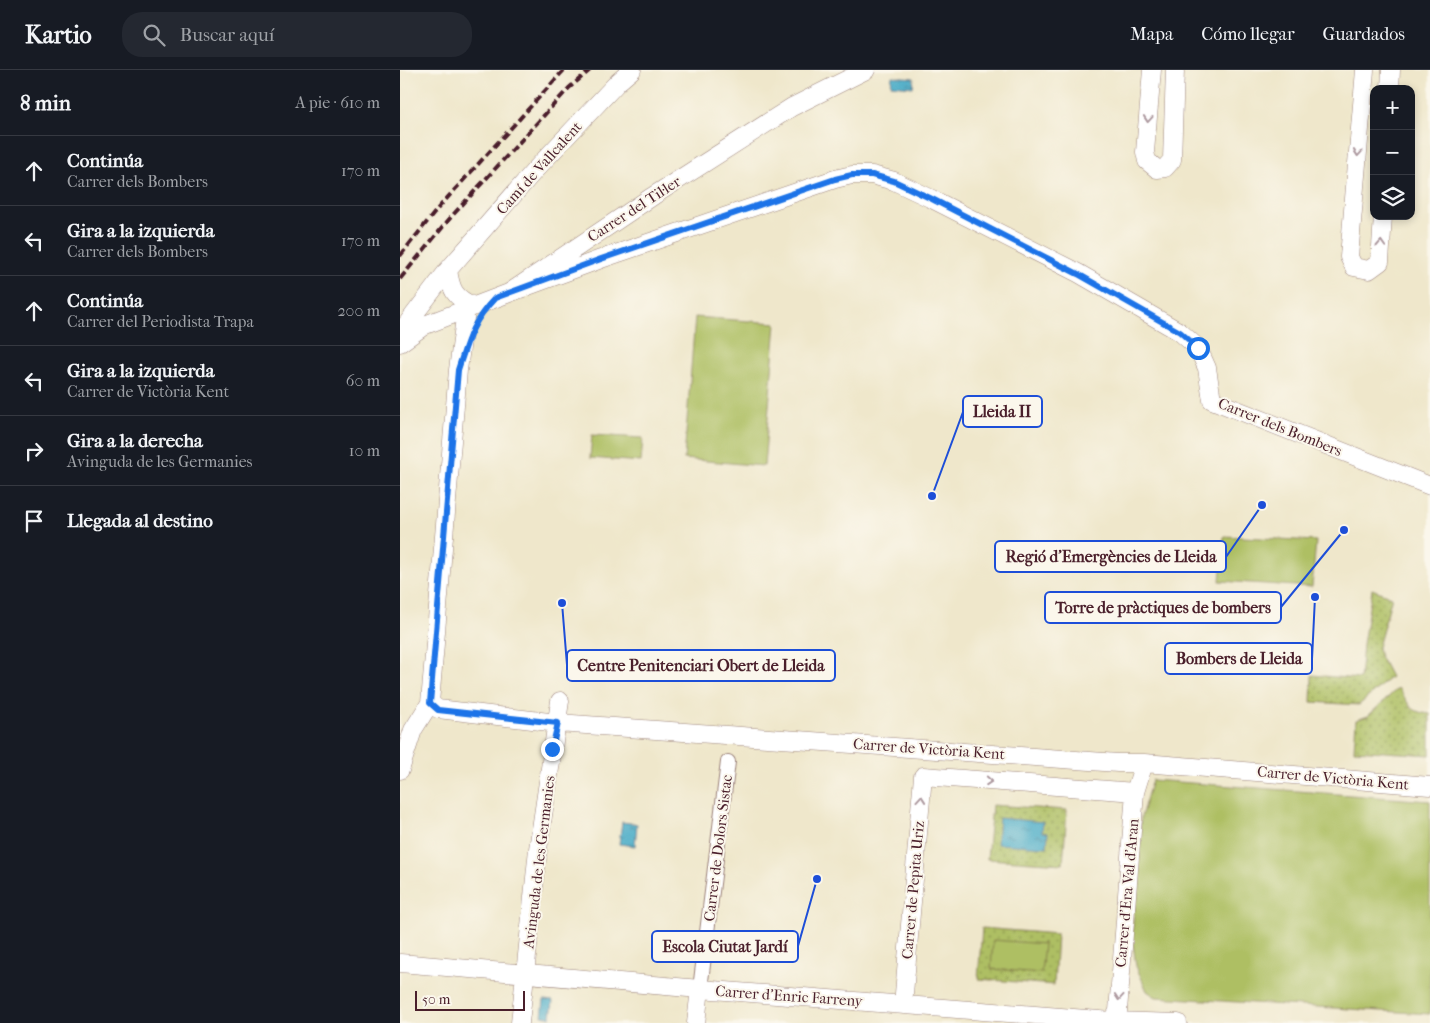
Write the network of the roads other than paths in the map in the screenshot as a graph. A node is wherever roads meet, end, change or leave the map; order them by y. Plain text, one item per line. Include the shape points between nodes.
1 (632, 70) edge
2 (866, 70) edge
3 (1152, 70) edge
4 (1175, 70) edge
5 (1365, 70) edge
6 (1391, 70) edge
7 (1390, 85) edge
8 (1383, 220) edge
9 (448, 270) junction
10 (502, 296) junction
11 (469, 308) junction
12 (437, 320) junction
13 (400, 333) edge
14 (400, 343) edge
15 (458, 370) junction
16 (1430, 486) edge
17 (560, 701) dead end
18 (430, 703) junction
19 (558, 723) junction
20 (728, 762) dead end
21 (1144, 763) junction
22 (400, 770) edge
23 (923, 776) joint
24 (1430, 786) edge
25 (1135, 792) junction
26 (400, 963) edge
27 (525, 974) junction
28 (700, 989) junction
29 (903, 1005) junction
30 (1112, 1022) edge
31 (520, 1023) edge
32 (696, 1023) edge
33 (1178, 1023) edge

1 - 9 street, Camí de Vallcalent via 536,170
2 - 10 street, Carrer del Til·ler via 792,107
3 -> 4 street via 1145,152 1147,162 1157,169 1165,168 1172,160
5 -> 8 street via 1349,257 1354,267 1370,270 1380,262
6 - 7 street
9 - 11 street via 455,293
9 - 13 street, Camí de Vallcalent
10 - 11 street, Carrer del Til·ler
10 - 15 street via 483,311 470,331
10 - 16 street, Carrer dels Bombers via 835,179 872,175 894,181 932,199 1078,274 1180,332 1198,348 1207,368 1212,400
11 - 12 street, Carrer del Til·ler
11 - 15 street
12 - 14 street, Carrer del Til·ler
12 - 15 street via 450,325 454,332
15 - 18 street
17 - 19 street, Avinguda de les Germanies
18 - 19 street, Carrer de Victòria Kent via 438,710
18 - 22 street via 413,730
19 - 21 street, Carrer de Victòria Kent
19 - 27 street, Avinguda de les Germanies via 538,849
20 - 28 street, Carrer de Dolors Sistac
21 - 24 street, Carrer de Victòria Kent
21 - 25 street, Carrer d'Era Val d'Aran
23 -> 25 street, Carrer de Victòria Kent
29 -> 23 street, Carrer de Pepita Uriz
25 -> 30 street, Carrer d'Era Val d'Aran via 1118,1011
26 - 27 street, Carrer d'Enric Farreny
27 - 28 street, Carrer d'Enric Farreny
27 - 31 street, Avinguda de les Germanies
28 - 29 street, Carrer d'Enric Farreny
28 - 32 street, Carrer de Dolors Sistac
29 - 30 street, Carrer d'Enric Farreny
30 - 33 street, Carrer d'Enric Farreny

